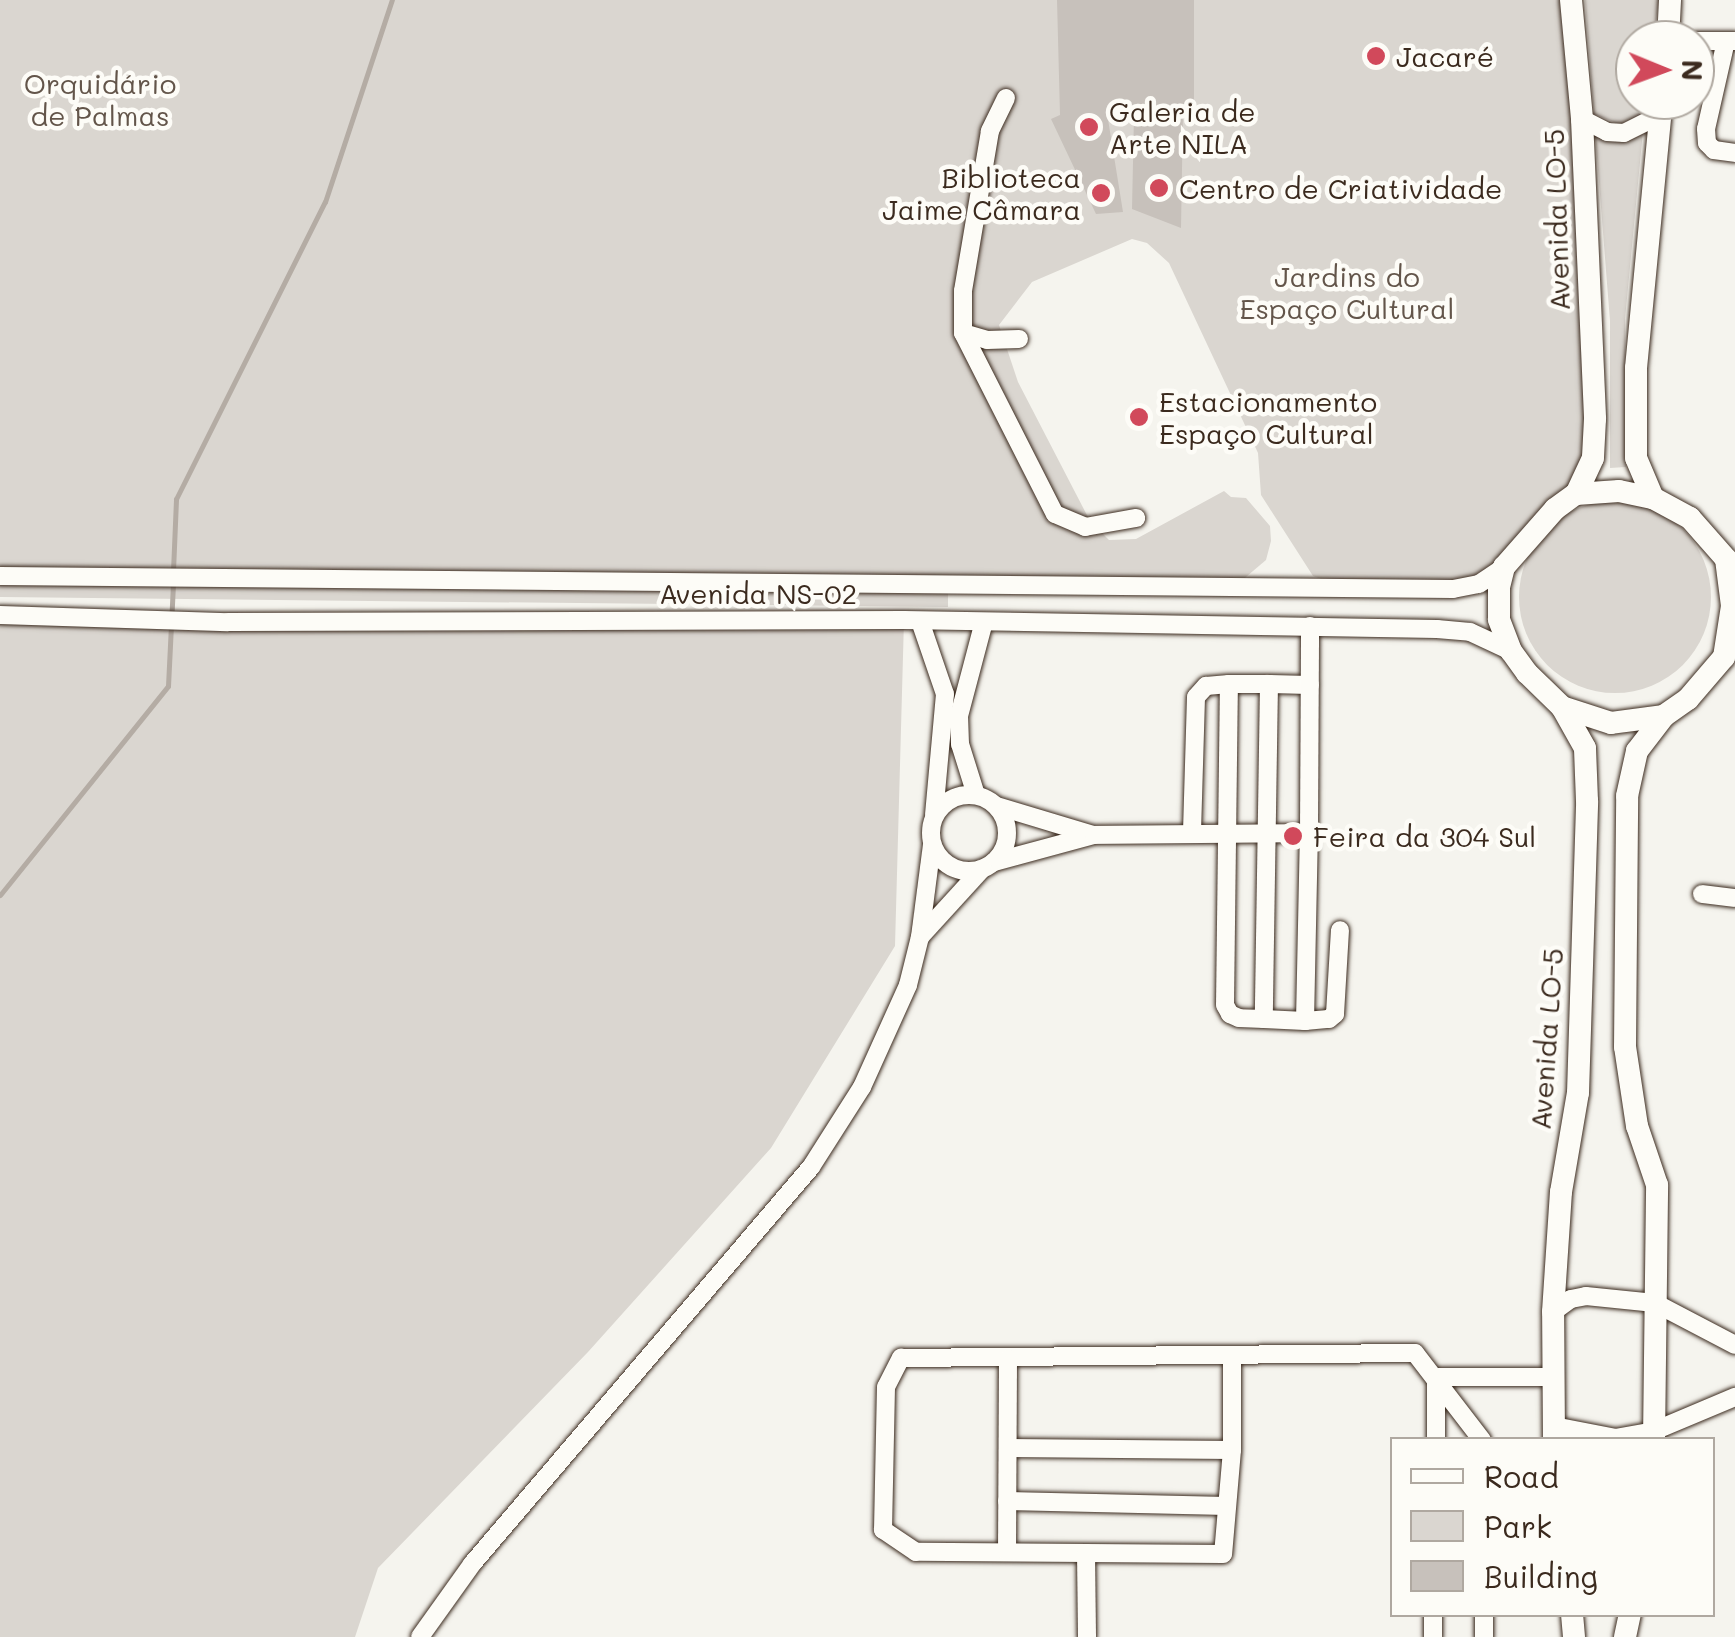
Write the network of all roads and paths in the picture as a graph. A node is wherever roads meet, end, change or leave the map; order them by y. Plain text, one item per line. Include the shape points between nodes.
1 (1571, 0) edge
2 (1730, 41) edge
3 (1006, 98) dead end
4 (1582, 119) junction
5 (1645, 120) edge
6 (1660, 120) edge
7 (1735, 153) edge
8 (963, 334) junction
9 (1019, 338) dead end
10 (1576, 494) junction
11 (1652, 498) junction
12 (1136, 518) dead end
13 (1730, 562) edge
14 (1504, 567) junction
15 (0, 576) edge
16 (0, 614) edge
17 (920, 621) junction
18 (983, 625) junction
19 (1310, 626) junction
20 (1511, 651) junction
21 (1729, 654) edge
22 (1229, 684) junction
23 (1268, 684) junction
24 (1310, 685) junction
25 (1562, 708) junction
26 (1664, 716) junction
27 (976, 795) junction
28 (997, 806) junction
29 (934, 817) junction
30 (1192, 832) junction
31 (1228, 832) junction
32 (1266, 832) junction
33 (1309, 833) junction
34 (1094, 835) junction
35 (932, 844) junction
36 (988, 865) junction
37 (1702, 894) dead end
38 (1735, 898) edge
39 (1340, 930) dead end
40 (920, 937) junction
41 (1264, 1019) junction
42 (1306, 1020) junction
43 (1655, 1303) junction
44 (1553, 1312) junction
45 (1735, 1345) edge
46 (1232, 1357) junction
47 (1008, 1359) junction
48 (1436, 1376) junction
49 (1554, 1376) junction
50 (1735, 1396) edge
51 (1554, 1433) edge
52 (1654, 1435) edge
53 (1436, 1437) edge
54 (1480, 1437) edge
55 (1603, 1437) edge
56 (1628, 1437) edge
57 (1008, 1448) junction
58 (1232, 1450) junction
59 (1008, 1502) junction
60 (1227, 1506) junction
61 (1007, 1552) junction
62 (1086, 1552) junction
63 (420, 1637) edge
64 (1087, 1637) edge

1 - 4 main road, Avenida LO-5
2 - 7 street via 1707,143 1720,153
3 - 8 street via 990,132
4 - 5 street via 1616,134
4 - 10 main road, Avenida LO-5 via 1595,419 1594,458
6 - 11 main road via 1636,368 1636,458
8 - 9 street
8 - 12 street via 1056,514 1085,527
10 - 11 main road via 1619,490
10 - 14 main road via 1529,533
11 - 13 main road via 1690,518
13 - 21 main road
14 - 15 street, Avenida NS-02 via 1479,584 1453,589
14 - 20 main road via 1499,618
16 - 17 street, Avenida NS-02 via 228,622
17 - 18 street, Avenida NS-02
17 - 29 street via 945,694
18 - 19 street, Avenida NS-02
18 - 27 street via 959,716
19 - 20 street, Avenida NS-02 via 1470,632
19 - 24 street
20 - 25 main road
21 - 26 main road
22 - 23 street
22 - 30 street via 1206,686 1196,696
22 - 31 street
23 - 24 street
23 - 32 street
24 - 33 street
25 - 26 main road via 1610,723
25 - 44 main road, Avenida LO-5 via 1585,748 1587,802 1578,1093 1561,1192
26 - 43 main road via 1637,750 1626,796 1625,1047 1637,1126 1657,1185
27 - 28 street
27 - 29 street via 946,801
28 - 34 street
28 - 36 street via 1006,841
29 - 35 street
30 - 31 street
30 - 34 street
31 - 32 street
31 - 41 street via 1225,1005 1239,1018
32 - 33 street
32 - 41 street
33 - 42 street
34 - 36 street
35 - 36 street via 952,868
35 - 40 street
36 - 40 street
37 - 38 street
39 - 42 street via 1335,1014
40 - 63 street via 890,1030 810,1167 472,1564
41 - 42 street
43 - 44 street via 1586,1296
43 - 45 street
43 - 52 main road
44 - 49 main road, Avenida LO-5
46 - 47 street
46 - 48 street via 1415,1353
46 - 58 street
47 - 57 street
47 - 61 street via 900,1358 890,1372 883,1530 916,1552
48 - 49 street
48 - 53 street
48 - 54 street
49 - 51 main road, Avenida LO-5
50 - 52 street
51 - 55 street
52 - 56 street
57 - 58 street
57 - 59 street
58 - 60 street
59 - 60 street
59 - 61 street
60 - 62 street via 1224,1554
61 - 62 street
62 - 64 street

